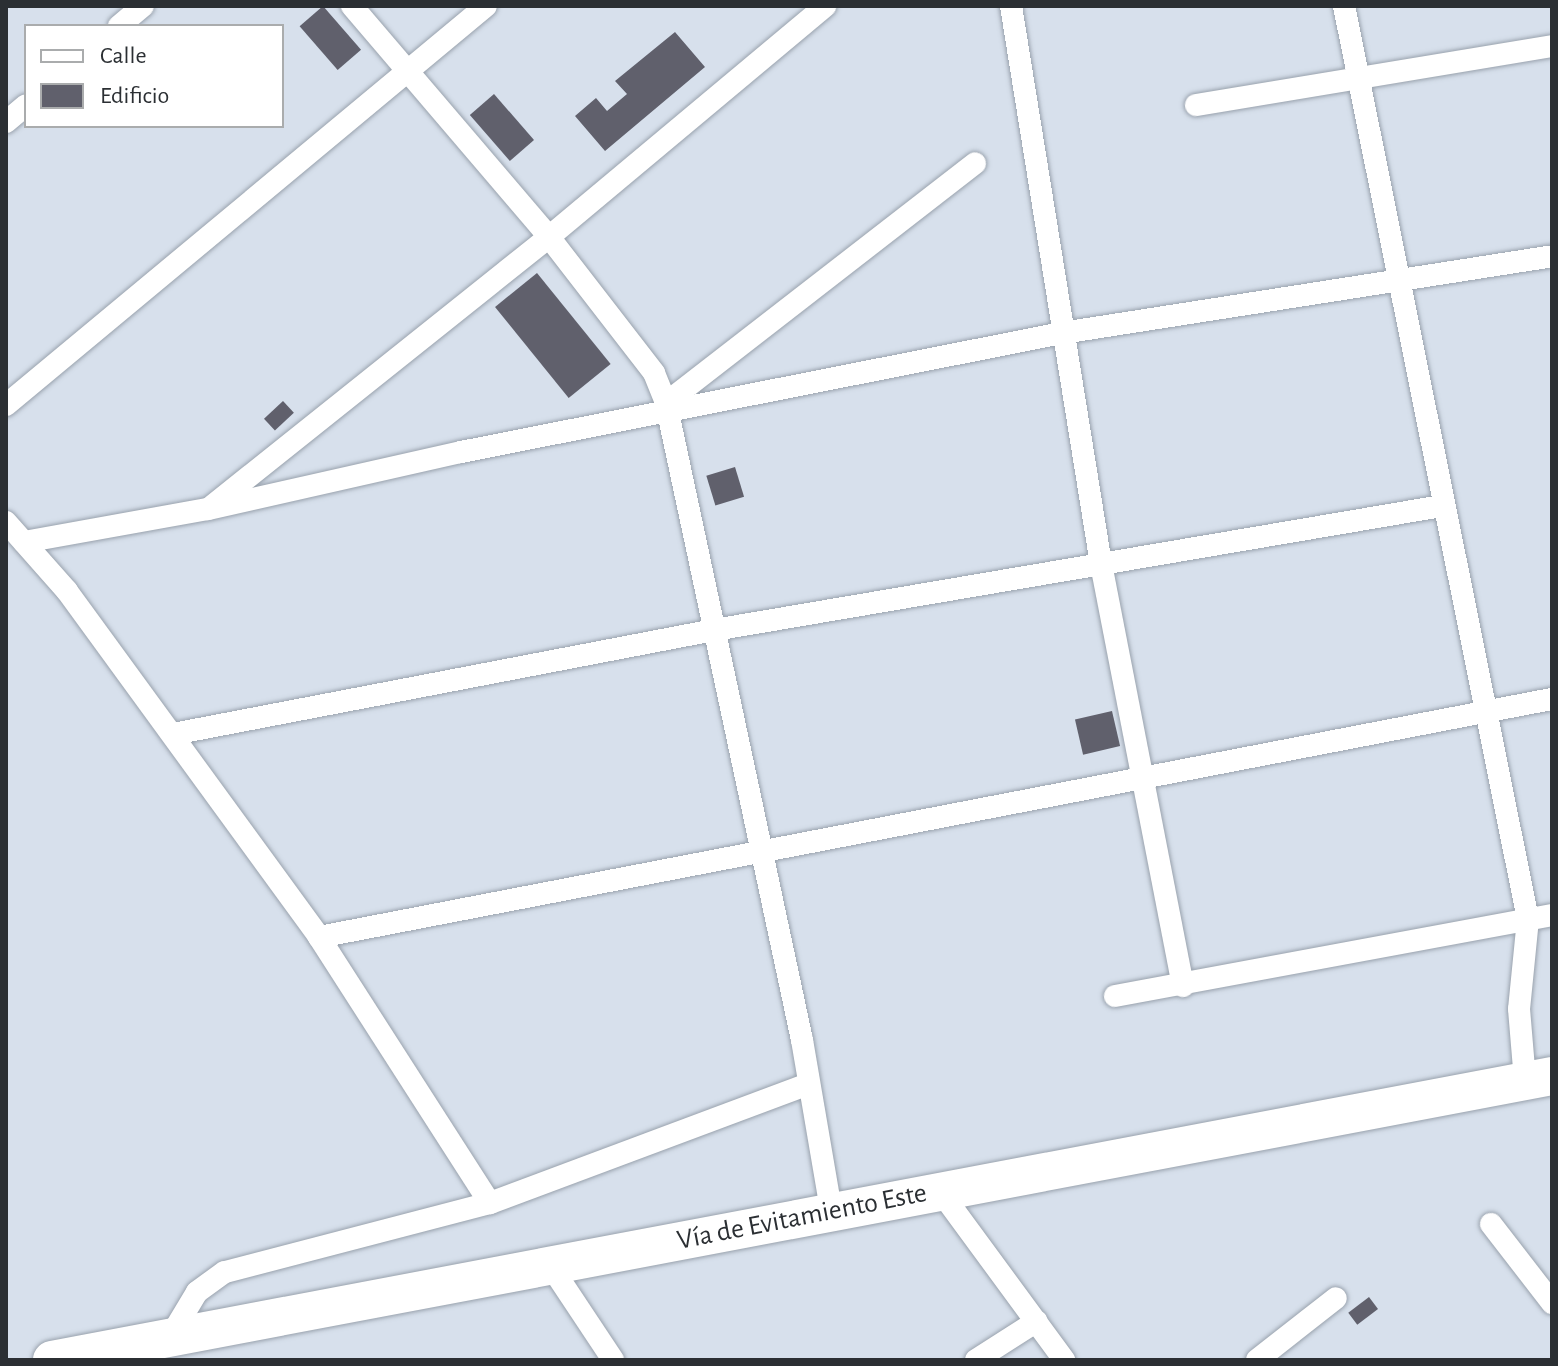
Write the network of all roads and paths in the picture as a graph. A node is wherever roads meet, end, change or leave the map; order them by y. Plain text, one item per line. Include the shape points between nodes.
1 (143, 6) edge
2 (352, 6) edge
3 (486, 6) edge
4 (825, 6) edge
5 (1011, 6) edge
6 (1344, 6) edge
7 (121, 24) edge
8 (1552, 46) edge
9 (406, 73) junction
10 (1359, 78) junction
11 (1196, 105) dead end
12 (24, 107) edge
13 (6, 122) edge
14 (975, 163) dead end
15 (549, 237) junction
16 (1552, 256) edge
17 (1397, 278) junction
18 (1062, 333) junction
19 (6, 405) edge
20 (667, 408) junction
21 (1442, 506) junction
22 (208, 509) junction
23 (6, 522) edge
24 (24, 542) junction
25 (1101, 564) junction
26 (714, 630) junction
27 (1552, 699) edge
28 (1487, 711) junction
29 (173, 734) junction
30 (1143, 779) junction
31 (758, 848) junction
32 (1552, 915) edge
33 (1528, 919) junction
34 (319, 937) junction
35 (1183, 986) junction
36 (1115, 996) dead end
37 (1539, 1078) edge
38 (809, 1084) junction
39 (940, 1191) junction
40 (490, 1203) junction
41 (831, 1209) junction
42 (1491, 1224) dead end
43 (550, 1265) junction
44 (1336, 1298) dead end
45 (1552, 1303) edge
46 (1037, 1321) junction
47 (170, 1337) junction
48 (52, 1360) edge
49 (613, 1360) edge
50 (976, 1360) edge
51 (1064, 1360) edge
52 (1257, 1360) edge

1 - 7 street
2 - 9 street
3 - 9 street
4 - 15 street
5 - 18 street
6 - 10 street
8 - 10 street
9 - 15 street
9 - 19 street
10 - 11 street
10 - 17 street
12 - 13 street
14 - 20 street
15 - 20 street via 639,349
15 - 22 street
16 - 17 street
17 - 18 street
17 - 21 street
18 - 20 street
18 - 25 street
20 - 22 street
20 - 26 street
21 - 25 street
21 - 28 street
22 - 24 street
23 - 24 street
24 - 29 street
25 - 26 street
25 - 30 street
26 - 29 street
26 - 31 street
27 - 28 street
28 - 30 street
28 - 33 street
29 - 34 street
30 - 31 street
30 - 35 street
31 - 34 street
31 - 38 street
32 - 33 street
33 - 35 street
33 - 37 street via 1519,1009
34 - 40 street
35 - 36 street
37 - 39 highway, Vía de Evitamiento Este
38 - 40 street
38 - 41 street
39 - 41 highway, Vía de Evitamiento Este
39 - 46 street
40 - 47 street via 225,1272 197,1292
41 - 43 highway, Vía de Evitamiento Este
42 - 45 street
43 - 47 highway, Vía de Evitamiento Este
43 - 49 street
44 - 52 street
46 - 50 street
46 - 51 street
47 - 48 highway, Vía de Evitamiento Este

